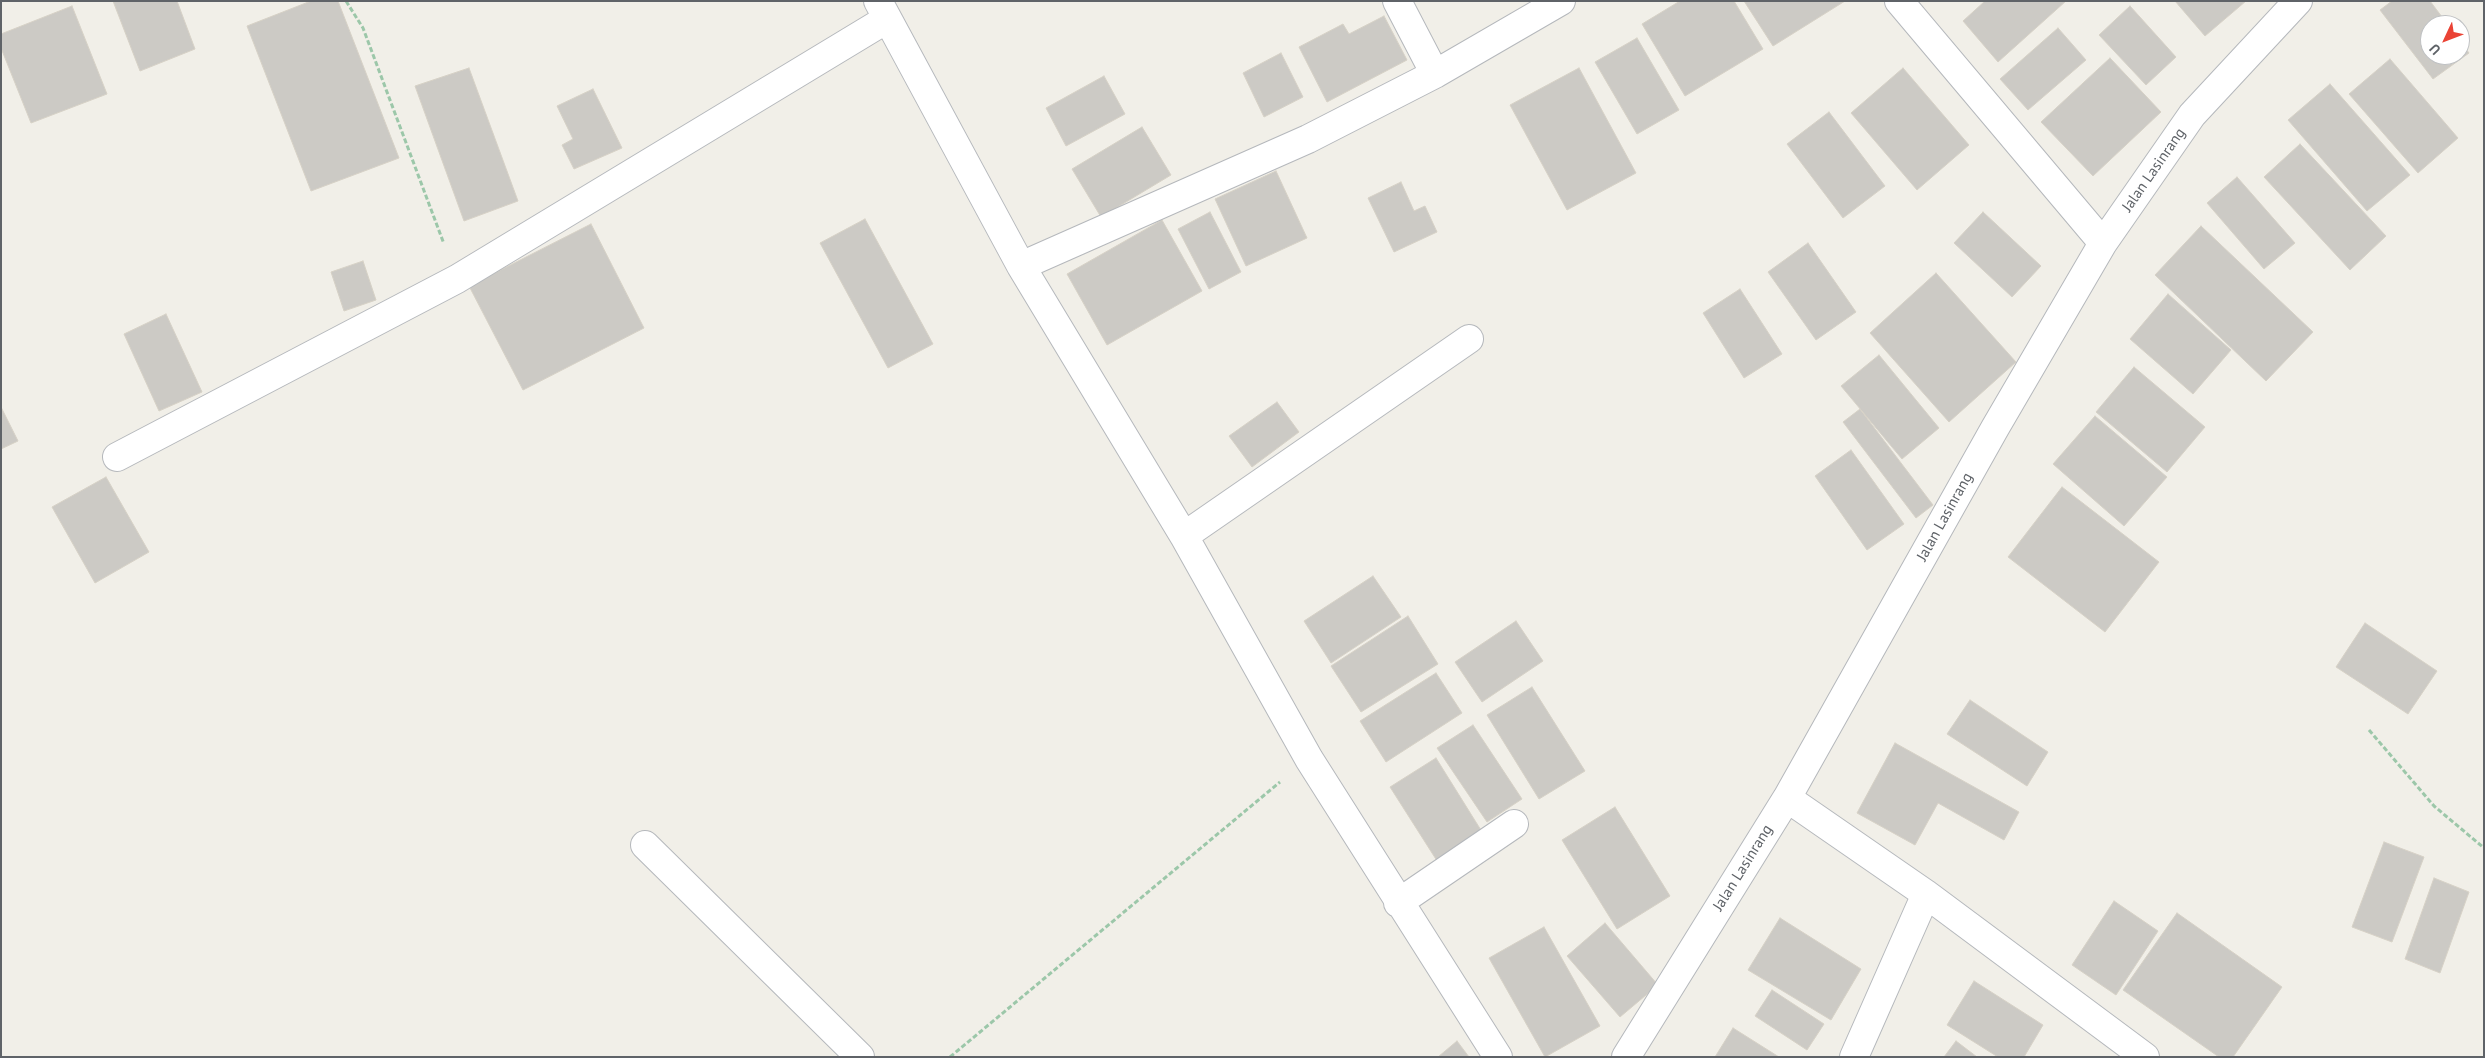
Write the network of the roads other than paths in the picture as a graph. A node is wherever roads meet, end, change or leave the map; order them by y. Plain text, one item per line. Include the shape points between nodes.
1 (1397, 1) edge
2 (1561, 1) edge
3 (1899, 1) edge
4 (2298, 1) edge
5 (882, 10) edge
6 (1435, 74) junction
7 (2103, 243) junction
8 (1021, 266) junction
9 (1469, 339) dead end
10 (117, 457) dead end
11 (1184, 536) junction
12 (1787, 798) junction
13 (1514, 824) dead end
14 (645, 845) dead end
15 (1926, 894) junction
16 (1398, 903) junction
17 (860, 1057) edge
18 (1498, 1057) edge
19 (1626, 1057) edge
20 (1854, 1057) edge
21 (2146, 1057) edge

1 - 6 street
2 - 6 street
3 - 7 street
4 - 7 street, Jalan Lasinrang via 2192,115
5 - 8 street
5 - 10 street via 457,279
6 - 8 street via 1308,139
7 - 12 street, Jalan Lasinrang via 1990,436
8 - 11 street
9 - 11 street
11 - 16 street via 1309,759
12 - 15 street
12 - 19 street, Jalan Lasinrang
13 - 16 street
14 - 17 street
15 - 20 street
15 - 21 street
16 - 18 street

